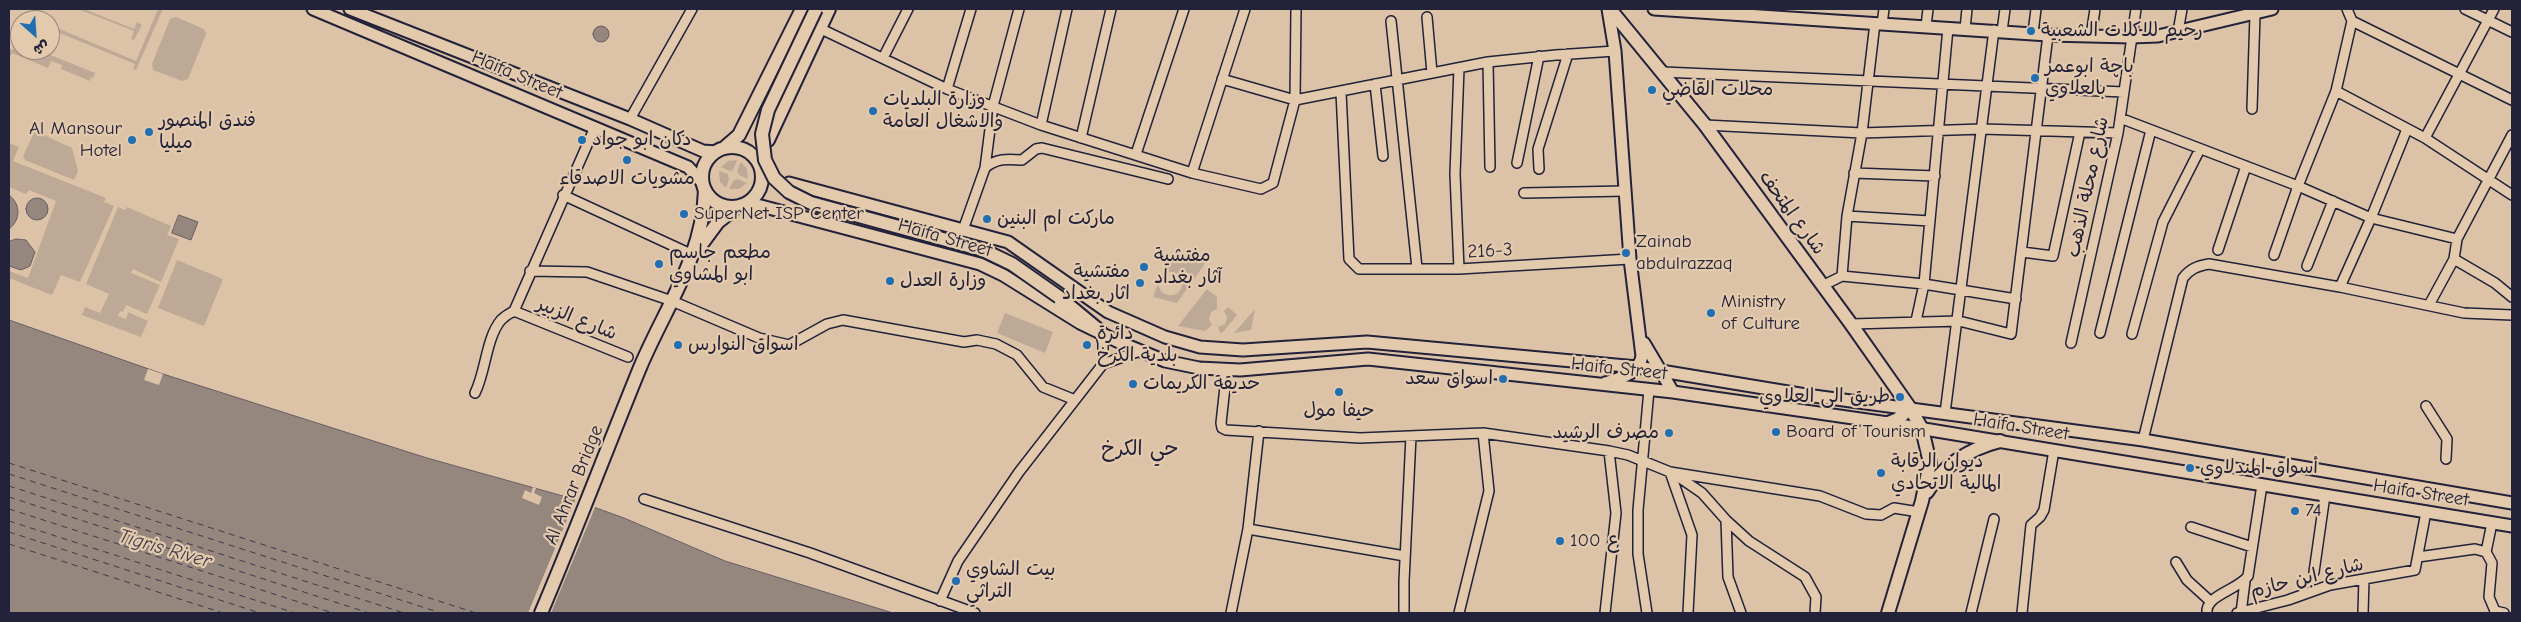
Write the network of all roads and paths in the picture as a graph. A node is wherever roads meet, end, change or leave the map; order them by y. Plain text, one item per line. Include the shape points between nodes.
1 (313, 9) edge
2 (350, 9) edge
3 (692, 9) edge
4 (802, 9) edge
5 (816, 9) edge
6 (829, 9) edge
7 (908, 9) edge
8 (971, 9) edge
9 (1018, 9) edge
10 (1067, 9) edge
11 (1111, 9) edge
12 (1184, 9) edge
13 (1245, 9) edge
14 (1296, 9) edge
15 (1609, 9) edge
16 (1622, 9) edge
17 (1654, 9) edge
18 (1884, 9) edge
19 (1928, 9) edge
20 (1967, 9) edge
21 (2005, 9) edge
22 (2036, 9) edge
23 (2095, 9) edge
24 (2136, 9) edge
25 (2182, 9) edge
26 (2272, 9) edge
27 (2347, 9) edge
28 (2465, 9) edge
29 (2494, 9) edge
30 (1732, 11) edge
31 (1805, 13) edge
32 (2231, 14) edge
33 (2255, 14) junction
34 (1427, 18) dead end
35 (1391, 21) dead end
36 (2352, 21) junction
37 (2488, 21) junction
38 (1878, 23) junction
39 (1625, 25) junction
40 (1926, 26) junction
41 (1948, 28) junction
42 (1965, 29) junction
43 (822, 30) junction
44 (1998, 30) junction
45 (2178, 32) junction
46 (2512, 32) edge
47 (2033, 33) junction
48 (2048, 35) junction
49 (2092, 36) junction
50 (2131, 36) junction
51 (1614, 49) junction
52 (1568, 54) junction
53 (1539, 56) junction
54 (883, 58) junction
55 (1488, 62) junction
56 (1459, 68) junction
57 (1664, 72) junction
58 (1432, 73) junction
59 (2460, 76) junction
60 (1398, 78) junction
61 (1222, 79) junction
62 (1867, 81) junction
63 (1375, 84) junction
64 (1944, 85) junction
65 (1987, 86) junction
66 (947, 89) junction
67 (2043, 89) junction
68 (2336, 91) junction
69 (1341, 92) junction
70 (2124, 92) junction
71 (1294, 100) junction
72 (2512, 100) edge
73 (993, 106) junction
74 (2252, 109) dead end
75 (2120, 118) junction
76 (630, 119) junction
77 (1042, 125) junction
78 (1705, 126) junction
79 (595, 127) junction
80 (1982, 129) junction
81 (2407, 129) junction
82 (2151, 130) junction
83 (2038, 131) junction
84 (1862, 132) junction
85 (1939, 132) junction
86 (2080, 132) junction
87 (2118, 133) junction
88 (2512, 136) edge
89 (1082, 138) junction
90 (2425, 138) junction
91 (768, 140) dead end
92 (2200, 149) junction
93 (720, 150) junction
94 (1136, 154) junction
95 (1383, 156) dead end
96 (1517, 164) dead end
97 (2246, 166) junction
98 (985, 168) junction
99 (1490, 168) dead end
100 (1539, 169) dead end
101 (1854, 172) junction
102 (1192, 173) junction
103 (1935, 176) junction
104 (2488, 178) junction
105 (1168, 179) dead end
106 (789, 183) dead end
107 (704, 186) junction
108 (2298, 186) junction
109 (1625, 191) junction
110 (1524, 193) dead end
111 (563, 195) junction
112 (832, 195) junction
113 (2512, 195) edge
114 (2333, 201) junction
115 (742, 205) junction
116 (1847, 216) junction
117 (2371, 218) junction
118 (1930, 221) junction
119 (826, 223) junction
120 (963, 230) junction
121 (2457, 239) junction
122 (2218, 250) dead end
123 (2022, 252) junction
124 (694, 255) junction
125 (2274, 255) dead end
126 (1630, 259) junction
127 (2454, 260) junction
128 (2307, 266) dead end
129 (1416, 268) junction
130 (1459, 269) junction
131 (530, 271) junction
132 (1842, 276) junction
133 (1924, 284) junction
134 (1822, 286) junction
135 (2340, 287) junction
136 (1961, 292) junction
137 (2512, 297) edge
138 (2016, 299) junction
139 (672, 301) junction
140 (2429, 305) junction
141 (514, 310) junction
142 (2512, 315) edge
143 (1916, 321) junction
144 (1959, 321) junction
145 (1851, 324) junction
146 (1100, 331) junction
147 (1640, 332) junction
148 (2100, 333) dead end
149 (2132, 334) dead end
150 (2071, 343) dead end
151 (1140, 350) junction
152 (628, 357) dead end
153 (1103, 364) junction
154 (1637, 367) junction
155 (1227, 369) junction
156 (1659, 371) junction
157 (1600, 384) junction
158 (1649, 390) junction
159 (1672, 392) junction
160 (475, 393) dead end
161 (1075, 400) junction
162 (2426, 406) dead end
163 (1910, 408) junction
164 (1933, 411) junction
165 (1945, 413) junction
166 (1888, 423) junction
167 (1926, 430) junction
168 (1259, 431) junction
169 (1483, 433) junction
170 (1411, 436) junction
171 (2143, 440) junction
172 (2000, 441) junction
173 (2054, 450) junction
174 (1609, 451) junction
175 (2446, 459) dead end
176 (1642, 460) junction
177 (1670, 472) junction
178 (2262, 485) junction
179 (2325, 495) junction
180 (644, 499) dead end
181 (2512, 503) edge
182 (1920, 507) junction
183 (2426, 512) junction
184 (1994, 519) dead end
185 (1726, 520) junction
186 (2492, 523) junction
187 (2512, 526) edge
188 (2190, 528) dead end
189 (1248, 529) junction
190 (2252, 547) junction
191 (2486, 552) junction
192 (1405, 556) junction
193 (2418, 557) junction
194 (2176, 562) dead end
195 (2314, 572) dead end
196 (2364, 579) junction
197 (2245, 581) junction
198 (940, 601) junction
199 (2210, 601) junction
200 (2498, 612) edge
201 (541, 613) edge
202 (975, 613) edge
203 (1231, 613) edge
204 (1404, 613) edge
205 (1459, 613) edge
206 (1605, 613) edge
207 (1647, 613) edge
208 (1688, 613) edge
209 (1740, 613) edge
210 (1815, 613) edge
211 (1888, 613) edge
212 (1971, 613) edge
213 (2022, 613) edge
214 (2207, 613) edge
215 (2239, 613) edge
216 (2364, 613) edge

1 - 79 main road, Haifa Street
2 - 76 main road, Haifa Street
3 - 76 street
4 - 93 main road via 739,135
5 - 146 main road, bridge via 763,123 763,152 774,178 789,192 811,202 983,250 1012,264
6 - 43 main road
7 - 54 street
8 - 66 street
9 - 73 street
10 - 77 street
11 - 89 street
12 - 94 street
13 - 61 street
14 - 71 street
15 - 39 main road, شارع المتحف
15 - 51 main road, شارع المتحف
16 - 39 main road, شارع المتحف
17 - 30 main road
18 - 38 street
19 - 40 street
20 - 42 street
21 - 44 street
22 - 47 street
23 - 49 street
24 - 50 street, شارع محلة الذهب
25 - 45 street
26 - 33 main road
27 - 36 street
28 - 37 street
29 - 37 street
30 - 31 main road
31 - 38 main road
32 - 33 main road
32 - 45 main road
33 - 74 street
34 - 58 street
35 - 60 street
36 - 59 street
36 - 68 street
37 - 46 street
37 - 59 street
38 - 40 main road
38 - 62 street
39 - 51 main road
39 - 57 main road, شارع المتحف
40 - 41 main road
41 - 42 main road
41 - 64 street
42 - 44 main road
43 - 54 street
43 - 91 main road
44 - 47 main road
44 - 65 street
45 - 50 main road
47 - 48 main road
48 - 49 main road
48 - 67 street
49 - 50 main road
50 - 70 street, شارع محلة الذهب
51 - 52 street
51 - 109 main road, شارع المتحف
52 - 53 street
52 - 100 street via 1538,149
53 - 55 street
53 - 96 street
54 - 66 street
55 - 56 street
55 - 99 street
56 - 58 street
56 - 130 street via 1455,174
57 - 62 street
57 - 78 main road, شارع المتحف
58 - 60 street
59 - 72 street
59 - 90 street
60 - 63 street
60 - 129 street
61 - 71 street
61 - 102 street
62 - 64 street
62 - 84 street
63 - 69 street
63 - 95 street
64 - 65 street
64 - 85 street
65 - 67 street
65 - 80 street
66 - 73 street
67 - 70 street
67 - 83 street
68 - 81 street
68 - 108 street
69 - 71 street
69 - 129 street, 216-3 via 1349,259 1359,269
70 - 75 street, شارع محلة الذهب
71 - 102 street via 1273,183 1268,187 1261,189
73 - 77 street
73 - 98 street
75 - 82 street
75 - 87 street, شارع محلة الذهب
76 - 93 main road, Haifa Street via 703,151
77 - 89 street
78 - 84 street
78 - 134 main road, شارع المتحف
79 - 107 main road, Haifa Street via 688,167
79 - 111 street
80 - 83 street
80 - 85 street
80 - 136 street
81 - 90 street
81 - 117 street
82 - 92 street
82 - 148 street
83 - 86 street
83 - 123 street
84 - 85 street
84 - 101 street
85 - 103 street
86 - 87 street
86 - 123 street via 2053,256
87 - 150 street, شارع محلة الذهب
88 - 104 street
89 - 94 street
90 - 104 street
92 - 97 street
92 - 149 street via 2164,222
93 - 107 main road via 704,166
93 - 115 main road via 754,152 763,172 760,190
94 - 102 street
97 - 108 street
97 - 122 street
98 - 105 street via 1004,159 1022,160 1042,148
98 - 120 street
101 - 103 street
101 - 116 street
103 - 118 street
104 - 113 street
104 - 121 street
106 - 112 main road, Haifa Street
107 - 115 main road via 718,204
107 - 124 main road via 704,214
108 - 114 street
108 - 125 street
109 - 110 street
109 - 126 main road, شارع المتحف
111 - 124 street
111 - 131 street
112 - 119 main road via 820,205 821,217
112 - 120 main road, Haifa Street
114 - 117 street
114 - 128 street
115 - 119 main road, Haifa Street
115 - 124 main road via 718,222
116 - 118 street
116 - 132 street
117 - 121 street
117 - 135 street
118 - 133 street
119 - 146 main road, Haifa Street via 980,264 1004,274 1080,323
120 - 154 main road, Haifa Street via 1008,242 1108,312 1165,337 1200,347 1243,350 1367,342
121 - 127 street
123 - 138 street
124 - 139 main road, Al Ahrar Bridge
126 - 130 street, 216-3
126 - 147 main road, شارع المتحف
127 - 137 street via 2495,283
127 - 140 street
129 - 130 street, 216-3
131 - 139 street via 587,272
131 - 141 street
132 - 133 street
132 - 134 street
133 - 136 street
133 - 143 street
134 - 145 main road, شارع المتحف
135 - 140 street
135 - 171 street via 2209,264 2189,270 2183,278
136 - 138 street
136 - 144 street
138 - 144 street via 2011,334
139 - 161 street via 759,338 789,345 827,324 843,320 964,342 977,340 996,344 1017,355 1043,387
139 - 201 main road, Al Ahrar Bridge via 640,370
140 - 142 street via 2473,315
141 - 152 street, شارع الزبير
141 - 160 street via 501,320 490,343 483,377
143 - 144 street
143 - 145 street
144 - 165 street
145 - 163 main road, شارع المتحف
146 - 151 main road, Haifa Street
146 - 153 street
147 - 154 main road, شارع المتحف via 1642,356
147 - 156 main road
151 - 153 street
151 - 155 main road, Haifa Street via 1166,361 1199,368
153 - 161 street
154 - 156 main road, Haifa Street
154 - 157 main road via 1625,376
155 - 157 main road, Haifa Street via 1368,359
155 - 168 street via 1222,428
156 - 159 main road
156 - 163 main road, Haifa Street
157 - 158 main road, Haifa Street
158 - 159 main road, Haifa Street
158 - 176 street
159 - 166 main road, Haifa Street
161 - 198 street via 1019,472 958,561
162 - 175 street via 2447,439
163 - 164 main road, Haifa Street
163 - 166 main road
163 - 167 main road, شارع المتحف
164 - 165 main road, Haifa Street
164 - 167 main road via 1927,419
165 - 171 main road, Haifa Street
166 - 167 main road, Haifa Street
167 - 172 main road, Haifa Street
167 - 182 main road, شارع المتحف via 1930,463
168 - 170 street via 1360,438
168 - 189 street
169 - 170 street
169 - 174 street
169 - 205 street via 1489,491
170 - 192 street
171 - 181 main road, Haifa Street
172 - 173 main road, Haifa Street
172 - 182 main road via 1980,446 1951,463 1932,483
173 - 178 main road, Haifa Street
173 - 213 street via 2044,510 2031,525
174 - 176 street
174 - 206 street via 1616,513
176 - 177 street
176 - 207 street via 1638,554
177 - 182 street via 1820,496 1866,514 1881,515 1894,508
177 - 185 street via 1702,493
177 - 208 street via 1692,535
178 - 179 main road, Haifa Street
178 - 190 street
179 - 183 main road, Haifa Street
179 - 195 street
180 - 198 street via 810,553
182 - 211 main road
183 - 186 main road, Haifa Street
183 - 193 street
184 - 212 street
185 - 209 street via 1728,577
185 - 210 street via 1749,541 1805,577 1816,597
186 - 187 main road, Haifa Street
186 - 191 street
188 - 190 street
189 - 192 street
189 - 203 street
190 - 197 street
191 - 193 street via 2475,549
191 - 200 street via 2492,563 2488,597
192 - 204 street
193 - 196 street, شارع ابن حازم via 2415,570
194 - 199 street via 2188,580
196 - 215 street, شارع ابن حازم via 2330,585
196 - 216 street
197 - 199 street
197 - 215 street
198 - 202 street
199 - 214 street

